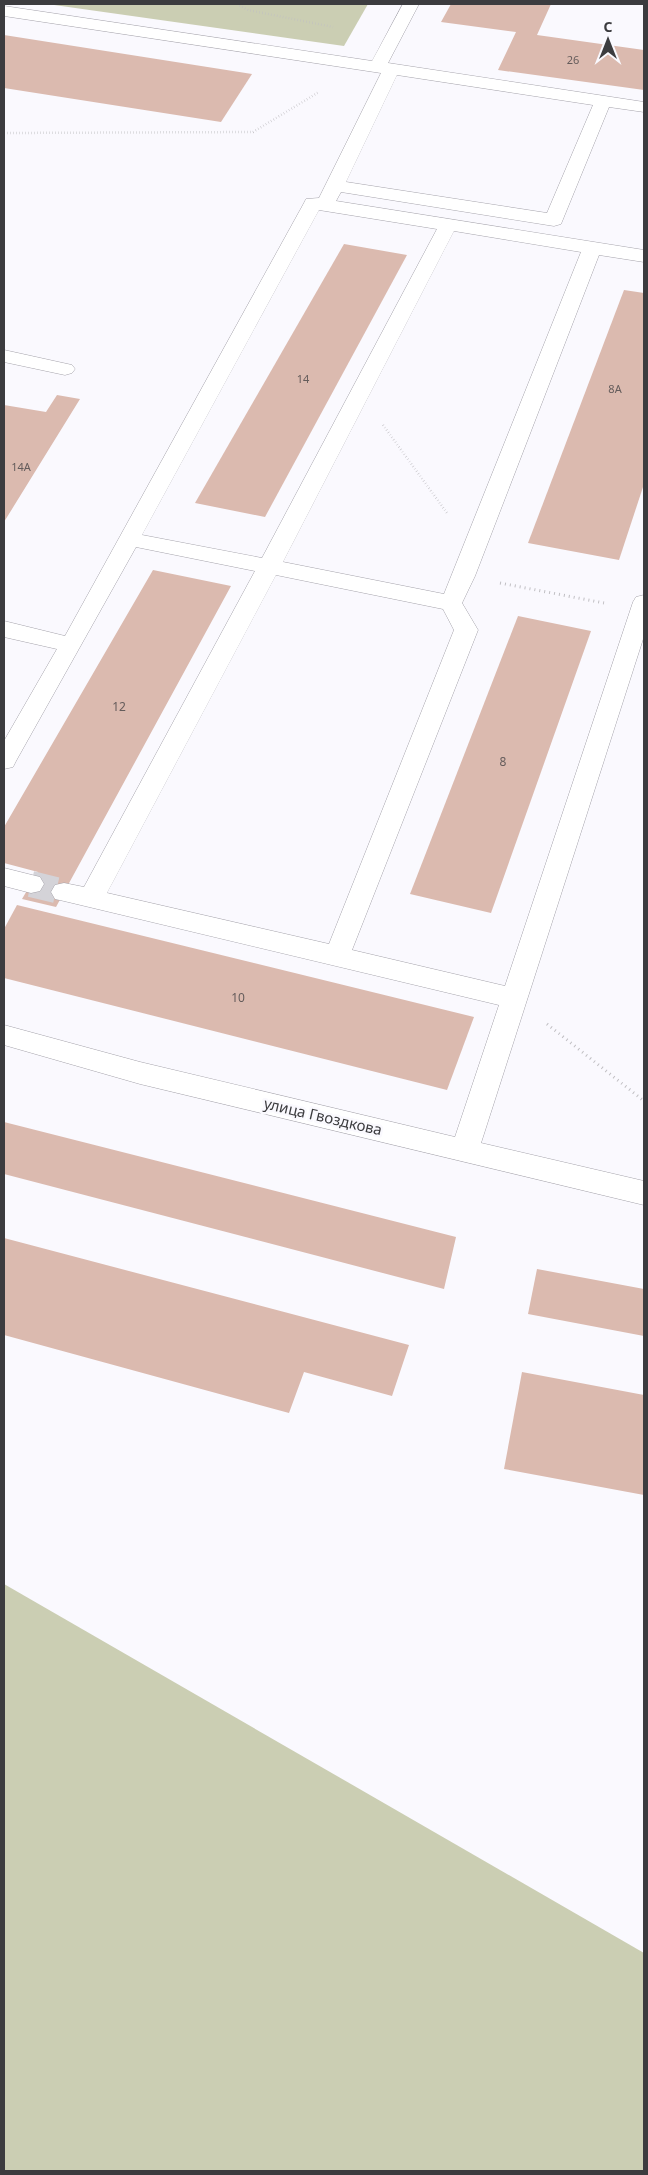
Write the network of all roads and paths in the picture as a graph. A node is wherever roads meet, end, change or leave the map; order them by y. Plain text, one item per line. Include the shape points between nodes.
1 (411, 4) edge
2 (4, 11) edge
3 (378, 72) junction
4 (403, 89) dead end
5 (480, 100) dead end
6 (644, 107) edge
7 (600, 109) junction
8 (4, 133) edge
9 (335, 186) junction
10 (326, 205) junction
11 (448, 225) junction
12 (592, 248) junction
13 (644, 256) edge
14 (4, 356) edge
15 (65, 368) dead end
16 (360, 393) junction
17 (129, 539) junction
18 (474, 550) junction
19 (269, 567) junction
20 (464, 576) junction
21 (451, 603) junction
22 (643, 606) edge
23 (4, 629) edge
24 (71, 645) junction
25 (4, 761) edge
26 (4, 877) edge
27 (31, 884) tunnel mouth
28 (64, 892) tunnel mouth
29 (91, 898) junction
30 (337, 956) junction
31 (514, 998) junction
32 (4, 1035) edge
33 (644, 1101) edge
34 (464, 1151) junction
35 (644, 1193) edge

1 - 3 street
2 - 3 street
3 - 4 street
3 - 7 street
3 - 8 path via 253,132
3 - 9 street
5 - 7 street
6 - 7 street
7 - 9 street via 554,220
9 - 10 street
10 - 11 street
10 - 17 street via 314,204
11 - 12 street
11 - 16 street
12 - 13 street
12 - 18 street
14 - 15 street
16 - 18 path
16 - 19 street
17 - 19 street
17 - 24 street
18 - 20 street
19 - 21 street
19 - 29 street
20 - 21 street
20 - 22 path
21 - 30 street via 466,630
22 - 31 street
23 - 24 street
24 - 25 street
26 - 27 street
28 - 29 street
29 - 30 street
30 - 31 street
31 - 33 path
31 - 34 street
32 - 34 street, улица Гвоздкова via 140,1073
34 - 35 street, улица Гвоздкова

